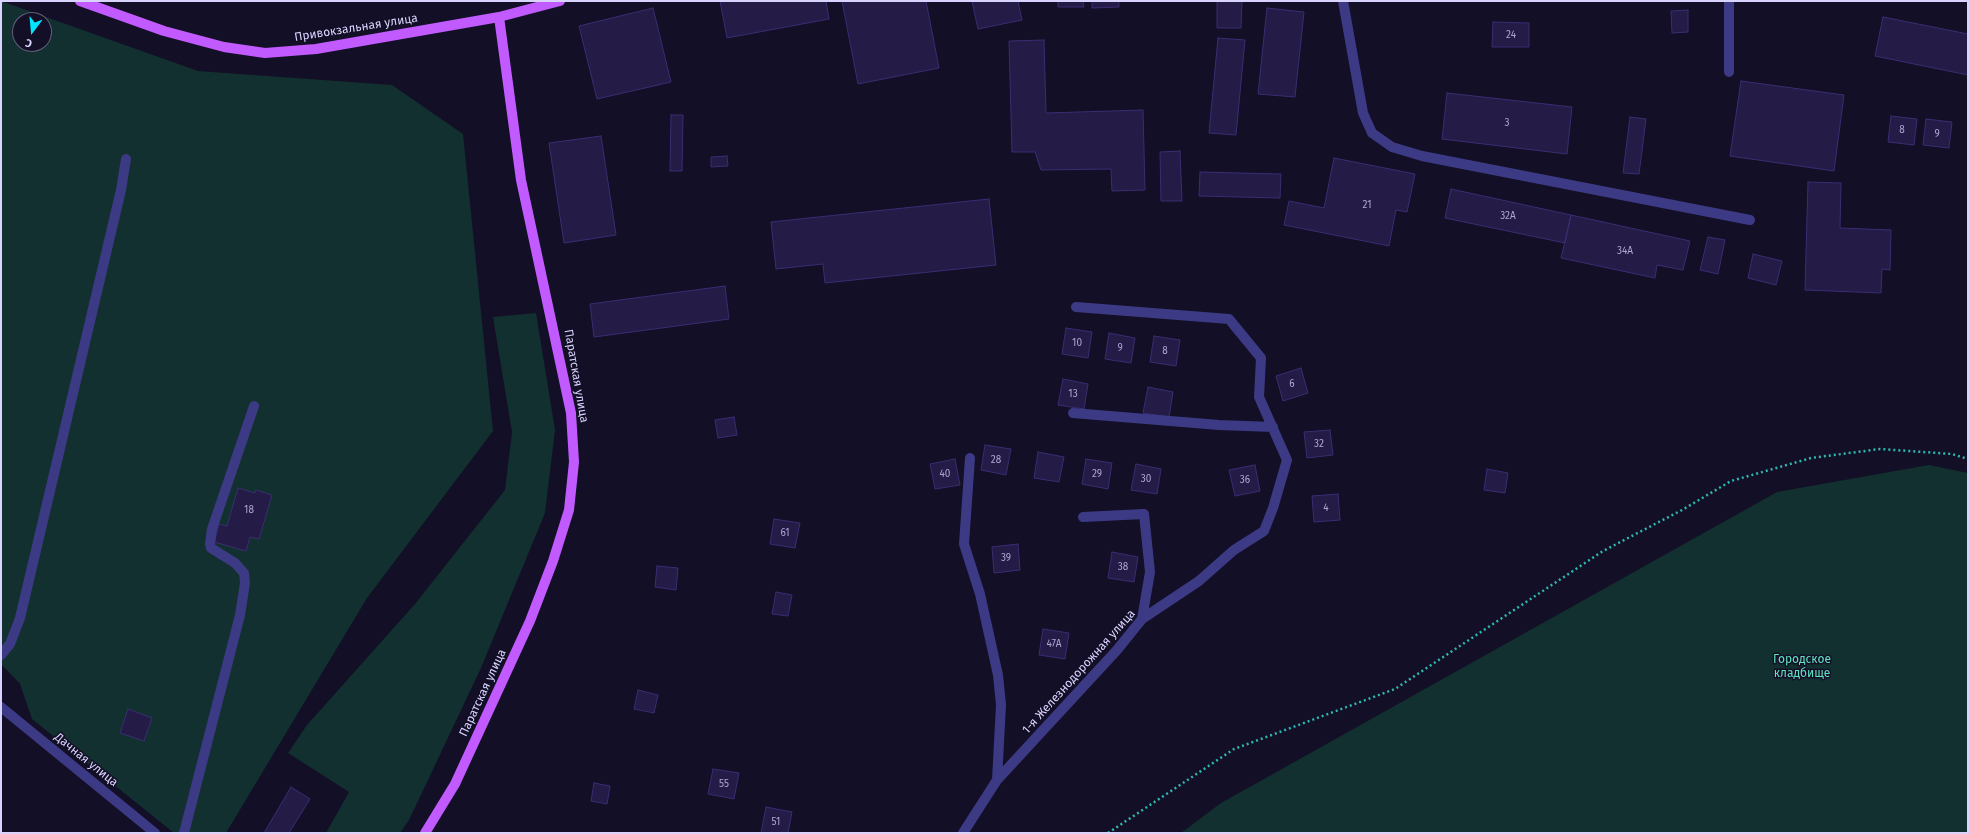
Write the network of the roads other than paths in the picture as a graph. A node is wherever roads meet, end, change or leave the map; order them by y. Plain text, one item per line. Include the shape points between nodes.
1 (80, 1) edge
2 (560, 1) edge
3 (1343, 1) edge
4 (1729, 1) edge
5 (499, 17) junction
6 (1729, 72) dead end
7 (126, 159) dead end
8 (1750, 220) dead end
9 (1076, 307) dead end
10 (254, 406) dead end
11 (1072, 413) dead end
12 (1273, 427) junction
13 (970, 458) dead end
14 (1082, 517) dead end
15 (1142, 619) junction
16 (1, 655) edge
17 (1, 707) edge
18 (997, 780) junction
19 (155, 833) edge
20 (184, 833) edge
21 (425, 833) edge
22 (963, 833) edge

1 - 5 main road, Привокзальная улица via 164,31 224,47 265,53 316,49
2 - 5 main road, Привокзальная улица
3 - 8 street via 1363,113 1372,133 1392,147 1422,156
4 - 6 street
5 - 21 main road, Паратская улица via 521,180 571,413 574,462 569,510 530,621 455,784
7 - 16 street via 121,190 20,618 10,644
9 - 12 street, 1-я Железнодорожная улица via 1229,319 1261,358 1259,397
10 - 20 street via 212,529 210,548 235,563 244,573 245,583 240,615
11 - 12 street
12 - 15 street, 1-я Железнодорожная улица via 1287,460 1264,531 1234,550 1199,581
13 - 18 street via 964,544 980,594 998,675 1001,705
14 - 15 street via 1144,514 1150,572
15 - 18 street, 1-я Железнодорожная улица via 1117,650
17 - 19 street, Дачная улица
18 - 22 street, 1-я Железнодорожная улица

